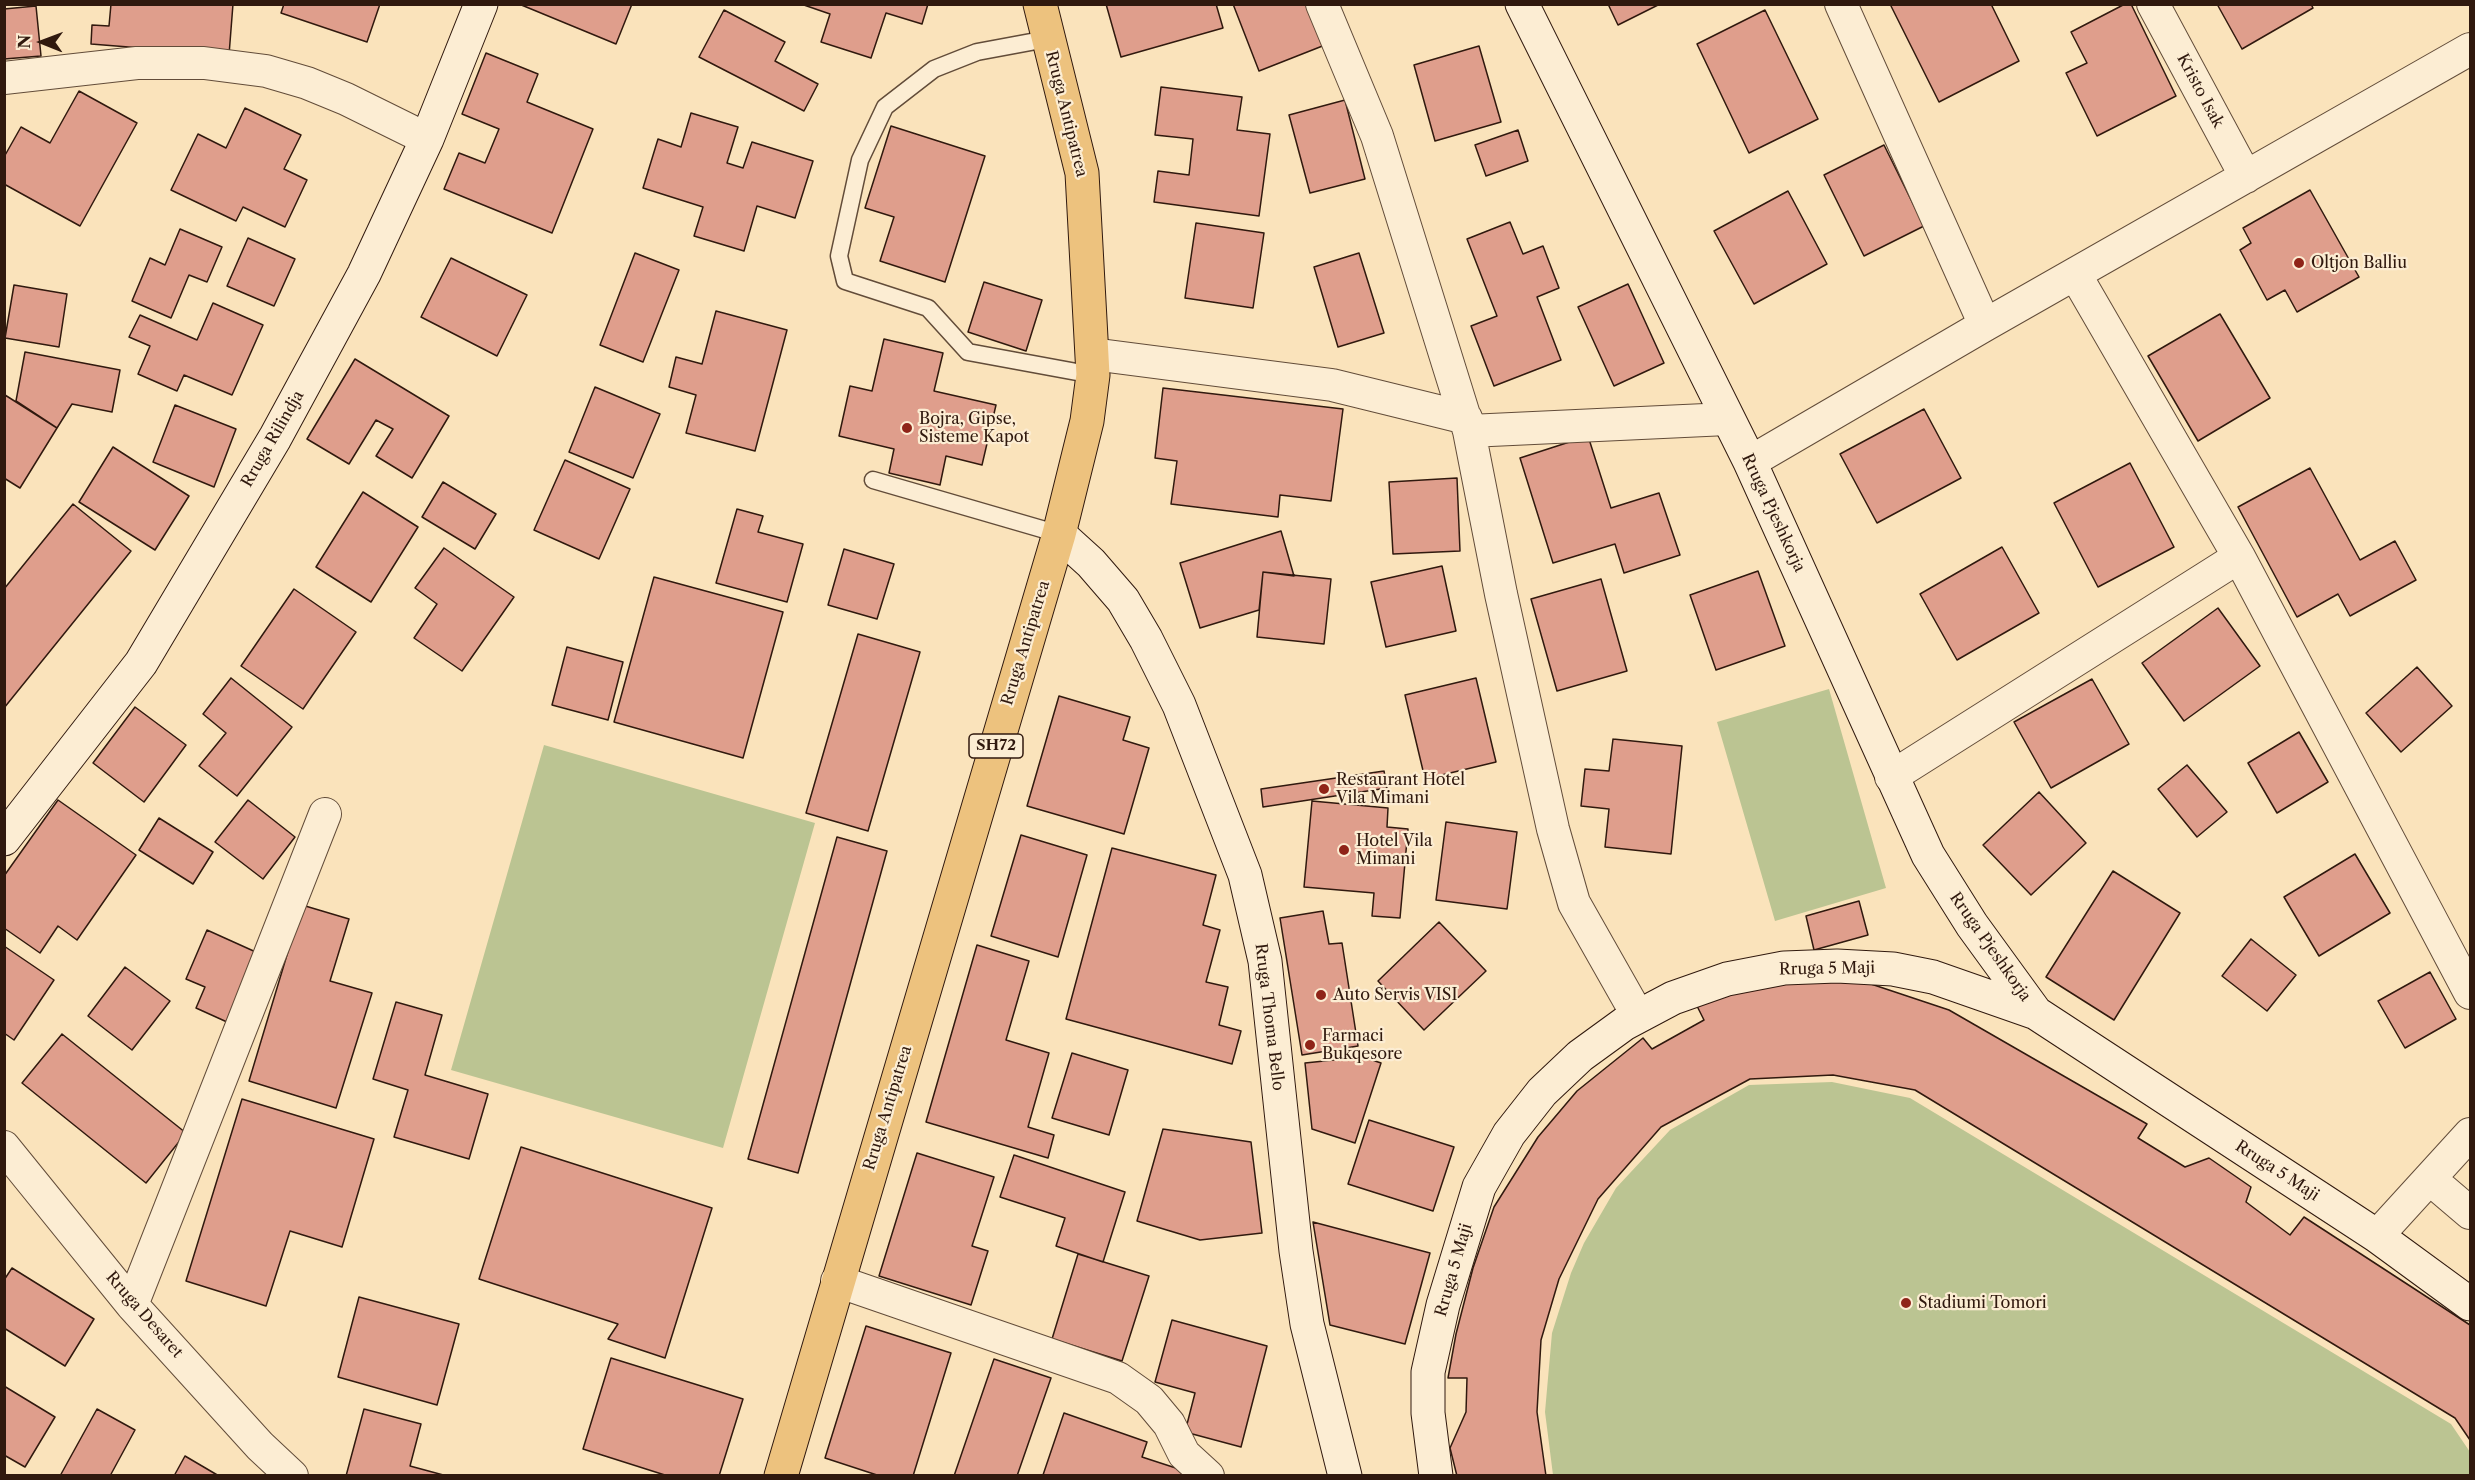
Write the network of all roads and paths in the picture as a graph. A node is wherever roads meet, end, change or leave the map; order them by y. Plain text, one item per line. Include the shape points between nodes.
1 (481, 4) edge
2 (1040, 4) edge
3 (1323, 4) edge
4 (1522, 4) edge
5 (1841, 4) edge
6 (2153, 4) edge
7 (1047, 39) junction
8 (2470, 49) edge
9 (4, 78) edge
10 (427, 139) junction
11 (2246, 177) junction
12 (2075, 274) junction
13 (1985, 325) junction
14 (1092, 364) junction
15 (1727, 419) junction
16 (1468, 425) junction
17 (1750, 462) junction
18 (873, 480) dead end
19 (1059, 534) junction
20 (2240, 557) junction
21 (1891, 777) junction
22 (325, 814) dead end
23 (4, 839) edge
24 (2470, 993) edge
25 (2036, 1013) junction
26 (1638, 1016) junction
27 (2470, 1134) edge
28 (4, 1147) edge
29 (2430, 1179) junction
30 (2470, 1213) edge
31 (2377, 1236) junction
32 (837, 1281) junction
33 (2470, 1304) edge
34 (132, 1305) junction
35 (292, 1476) edge
36 (781, 1476) edge
37 (1208, 1476) edge
38 (1345, 1476) edge
39 (1436, 1476) edge

1 - 10 street, Rruga Rilindja
2 - 7 main road, Rruga Antipatrea / SH72
3 - 16 street via 1377,136
4 - 15 street, Rruga Pjeshkorja
5 - 13 street
6 - 11 street, Kristo Isak
7 - 14 main road, Rruga Antipatrea / SH72 via 1082,173
7 - 14 lane via 977,52 934,69 885,107 860,160 839,256 845,280 928,308 968,352
8 - 11 street
9 - 10 street via 137,63 204,63 266,71 346,99
10 - 23 street, Rruga Rilindja via 364,274 275,438 141,663
11 - 12 street
12 - 13 street
12 - 20 street
13 - 17 street
14 - 16 street via 1332,385
14 - 19 main road, Rruga Antipatrea / SH72 via 1087,421
15 - 16 street
15 - 17 street, Rruga Pjeshkorja
16 - 26 street via 1501,594 1574,903
17 - 21 street, Rruga Pjeshkorja
18 - 19 lane
19 - 32 main road, Rruga Antipatrea / SH72
19 - 38 street, Rruga Thoma Bello via 1123,600 1146,639 1179,705 1245,875 1265,961 1307,1324
20 - 21 street
20 - 24 street
21 - 25 street, Rruga Pjeshkorja via 1928,855 1972,925
22 - 34 street
25 - 26 street, Rruga 5 Maji via 1933,977 1893,969 1837,966 1784,968 1727,979 1673,998
25 - 31 street, Rruga 5 Maji
26 - 39 street, Rruga 5 Maji via 1580,1056 1542,1092 1509,1134 1479,1187 1443,1305 1428,1372 1428,1413
27 - 29 street
28 - 34 street, Rruga Desaret
29 - 30 street
29 - 31 street
31 - 33 street, Rruga 5 Maji
32 - 36 main road, Rruga Antipatrea / SH72
32 - 37 street via 1118,1378 1149,1400 1169,1424 1184,1454
34 - 35 street, Rruga Desaret

